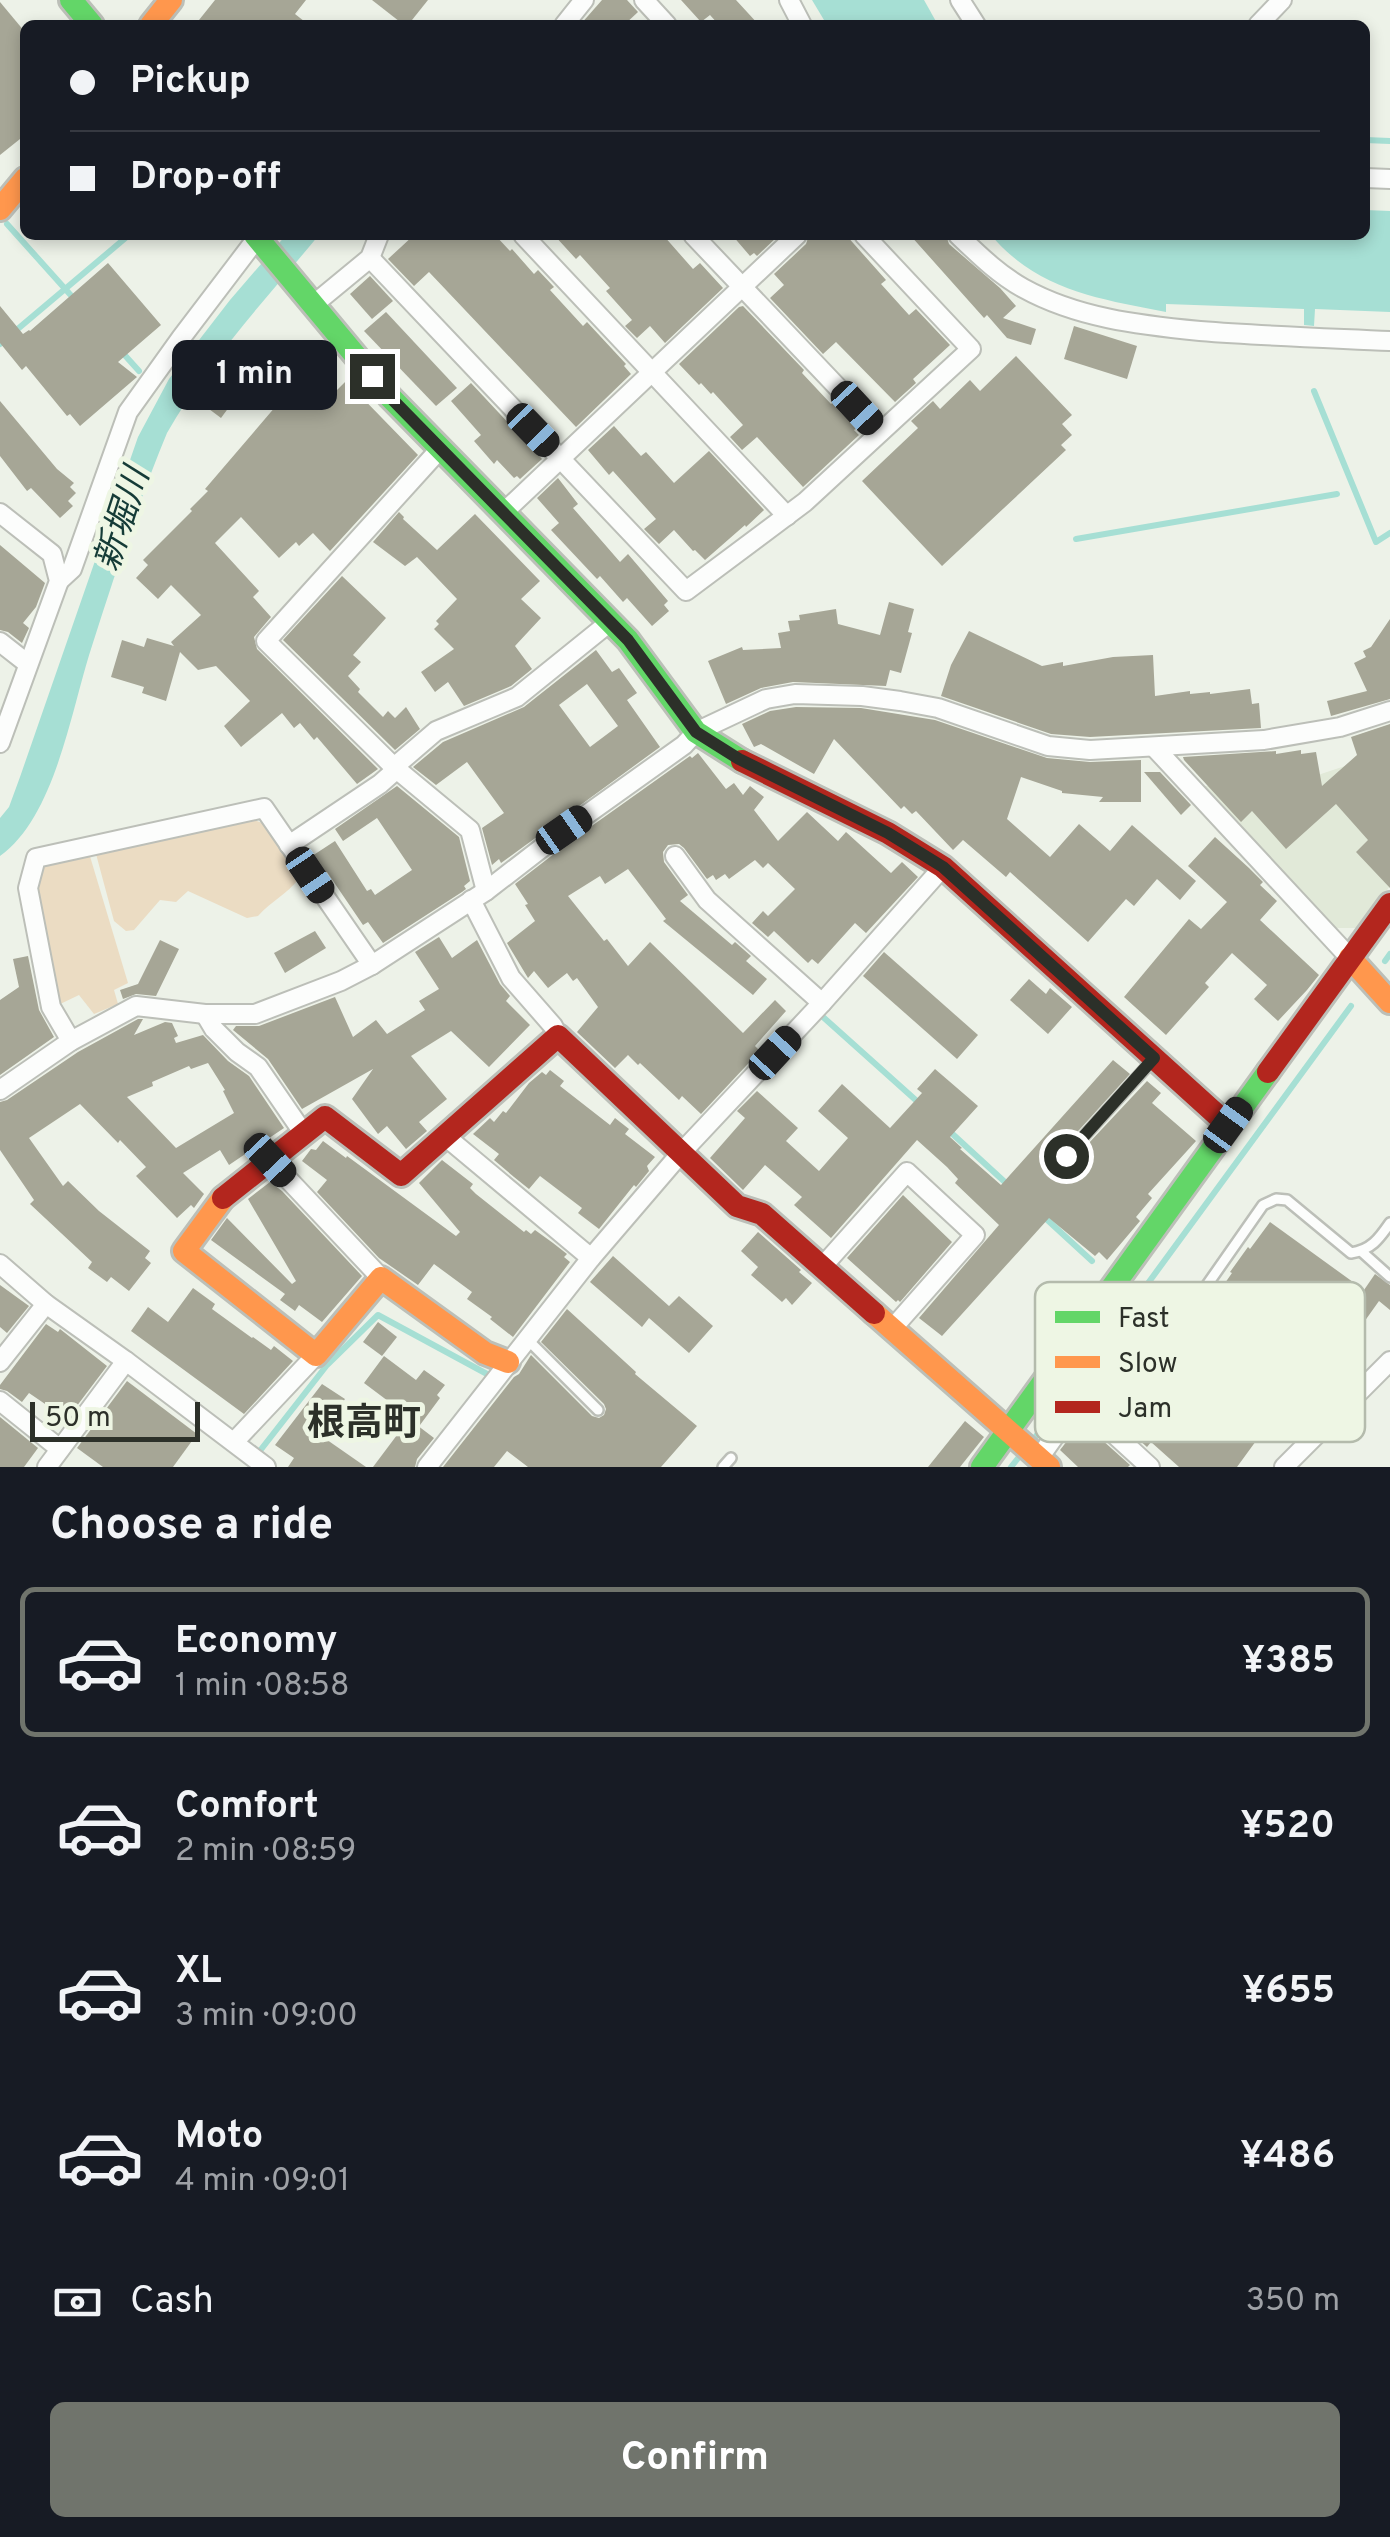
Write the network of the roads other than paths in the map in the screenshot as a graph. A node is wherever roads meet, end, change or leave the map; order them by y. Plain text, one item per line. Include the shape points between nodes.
1 (71, 0) edge
2 (171, 0) edge
3 (584, 0) edge
4 (644, 0) edge
5 (1282, 0) edge
6 (88, 20) edge
7 (155, 20) edge
8 (568, 20) edge
9 (662, 20) edge
10 (1263, 20) edge
11 (20, 185) edge
12 (0, 209) edge
13 (256, 240) edge
14 (260, 240) edge
15 (377, 240) edge
16 (528, 240) edge
17 (699, 240) edge
18 (792, 240) edge
19 (869, 240) edge
20 (963, 240) edge
21 (370, 258) junction
22 (742, 287) junction
23 (313, 305) junction
24 (1390, 341) edge
25 (652, 372) junction
26 (880, 432) junction
27 (440, 449) junction
28 (560, 458) junction
29 (503, 513) junction
30 (1, 516) edge
31 (787, 516) junction
32 (59, 582) junction
33 (610, 622) junction
34 (0, 642) edge
35 (28, 664) junction
36 (1390, 711) edge
37 (696, 732) junction
38 (0, 743) edge
39 (1154, 747) junction
40 (395, 768) junction
41 (289, 845) junction
42 (674, 856) dead end
43 (943, 867) junction
44 (478, 896) junction
45 (1390, 904) edge
46 (1350, 958) junction
47 (372, 966) junction
48 (1386, 989) edge
49 (822, 1003) junction
50 (205, 1014) junction
51 (558, 1036) junction
52 (71, 1041) junction
53 (1154, 1058) junction
54 (0, 1090) edge
55 (1228, 1125) junction
56 (304, 1134) junction
57 (445, 1136) junction
58 (681, 1153) junction
59 (1066, 1156) dead end
60 (270, 1160) junction
61 (1390, 1224) edge
62 (1361, 1252) junction
63 (591, 1258) junction
64 (0, 1264) edge
65 (822, 1267) junction
66 (1390, 1276) edge
67 (381, 1278) junction
68 (1118, 1282) edge
69 (1209, 1282) edge
70 (46, 1304) junction
71 (892, 1329) junction
72 (526, 1338) junction
73 (316, 1356) junction
74 (126, 1361) junction
75 (1390, 1361) edge
76 (0, 1362) edge
77 (508, 1362) junction
78 (1365, 1386) edge
79 (0, 1401) edge
80 (1035, 1401) edge
81 (598, 1410) dead end
82 (1012, 1434) junction
83 (234, 1442) junction
84 (1123, 1442) edge
85 (1309, 1442) edge
86 (60, 1450) junction
87 (1041, 1460) edge
88 (47, 1467) edge
89 (266, 1467) edge
90 (428, 1467) edge
91 (982, 1467) edge
92 (1150, 1467) edge
93 (1284, 1467) edge

1 - 6 street
2 - 7 street
3 - 8 street
4 - 9 street
5 - 10 street
11 - 12 street
13 - 32 street via 128,412 72,568
14 - 23 street
15 - 21 street
16 - 25 street
17 - 22 street
18 - 22 street
19 - 26 street via 971,349
20 - 24 street via 1024,289 1136,325
21 - 23 street
21 - 28 street
22 - 25 street
22 - 26 street
23 - 27 street
25 - 28 street
25 - 31 street
26 - 31 street
27 - 29 street
27 - 40 street via 266,641
28 - 29 street
28 - 31 street via 686,591
29 - 33 street
30 - 32 street via 52,554
32 - 35 street
33 - 37 street
33 - 40 street via 517,696 436,731
34 - 35 street
35 - 38 street
36 - 39 street via 1264,740
37 - 39 street via 766,699 836,695 938,708 1048,746
37 - 43 street
37 - 44 street
39 - 46 street
40 - 41 street
40 - 44 street via 470,830
41 - 47 street
41 - 52 street via 264,808 36,858 28,888 50,1007
42 - 49 street via 706,900
43 - 49 street
43 - 53 street
44 - 47 street
44 - 51 street via 511,978
45 - 46 street
46 - 48 street
46 - 55 street
47 - 50 street via 255,1014
49 - 58 street
50 - 52 street via 136,1006
50 - 56 street via 258,1067
51 - 57 street
51 - 58 street
52 - 54 street
53 - 55 street
53 - 59 lane
55 - 68 street
56 - 57 street via 325,1117 401,1175
56 - 60 street
57 - 63 street
58 - 63 street
58 - 65 street via 737,1206 762,1214
60 - 67 street
60 - 73 street via 218,1202 184,1251
61 - 62 lane
62 - 66 lane
62 - 69 lane via 1351,1253 1287,1200 1276,1199 1263,1205
63 - 72 street
64 - 70 street
65 - 71 street
65 - 71 street via 907,1172 975,1235
67 - 73 street
67 - 77 street via 485,1353
70 - 74 street
70 - 76 street
71 - 82 street
72 - 77 street
72 - 81 lane
73 - 83 street
74 - 83 street
74 - 86 street
75 - 78 street
77 - 90 street
79 - 86 street
80 - 82 street
82 - 87 street
82 - 91 street
83 - 89 street
84 - 92 street
85 - 93 street
86 - 88 street

